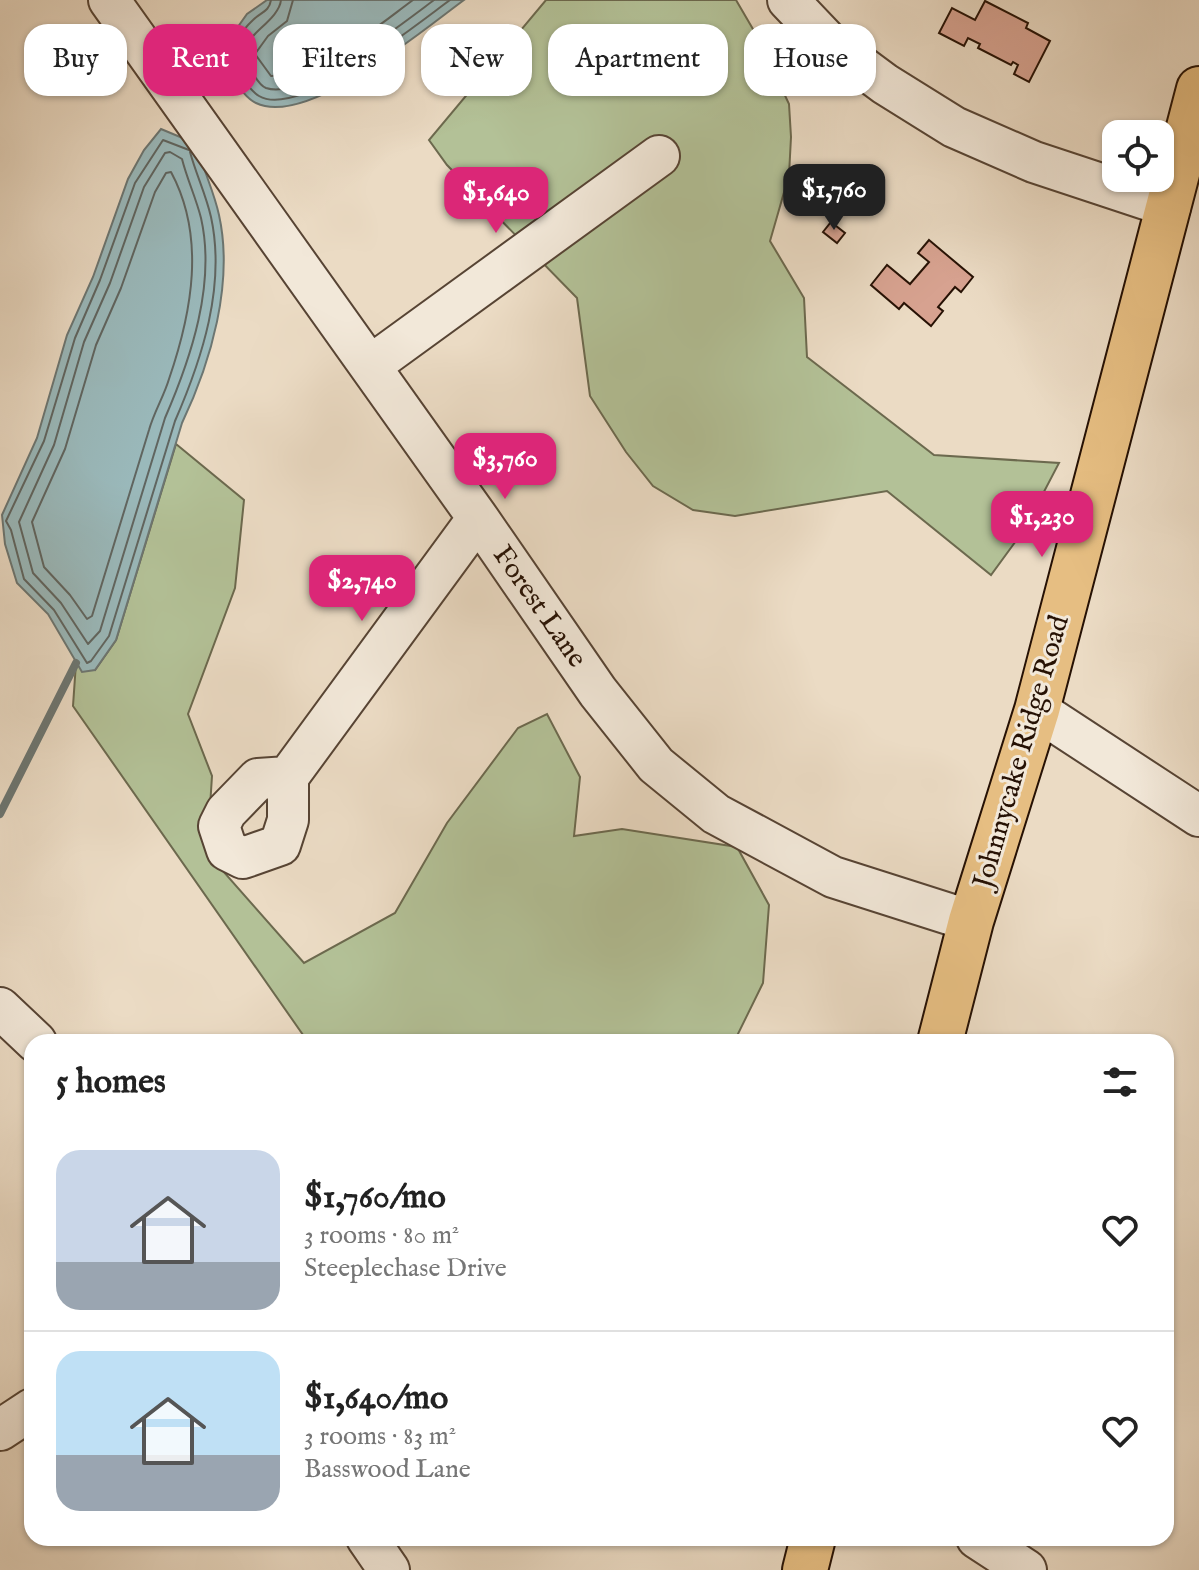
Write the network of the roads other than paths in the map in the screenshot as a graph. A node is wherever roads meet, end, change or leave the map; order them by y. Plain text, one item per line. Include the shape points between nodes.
1 (109, 0) edge
2 (788, 0) edge
3 (1199, 89) edge
4 (659, 156) dead end
5 (1170, 207) junction
6 (370, 366) junction
7 (478, 518) junction
8 (1037, 710) junction
9 (288, 777) dead end
10 (1199, 816) edge
11 (971, 921) junction
12 (0, 1008) edge
13 (28, 1034) edge
14 (942, 1034) edge
15 (24, 1414) edge
16 (0, 1430) edge
17 (372, 1546) edge
18 (811, 1546) edge
19 (989, 1546) edge
20 (389, 1570) edge
21 (805, 1570) edge
22 (1026, 1570) edge

1 - 6 street, Forest Lane
2 - 5 street via 827,41 954,127 1034,162
3 - 5 main road, Johnnycake Ridge Road
4 - 6 street
5 - 8 main road, Johnnycake Ridge Road
6 - 7 street, Forest Lane
7 - 9 street
7 - 11 street, Forest Lane via 598,692 656,765 716,814 833,877
8 - 10 street
8 - 11 main road, Johnnycake Ridge Road
11 - 14 main road, Johnnycake Ridge Road
12 - 13 street
15 - 16 street
17 - 20 street
18 - 21 main road
19 - 22 street

